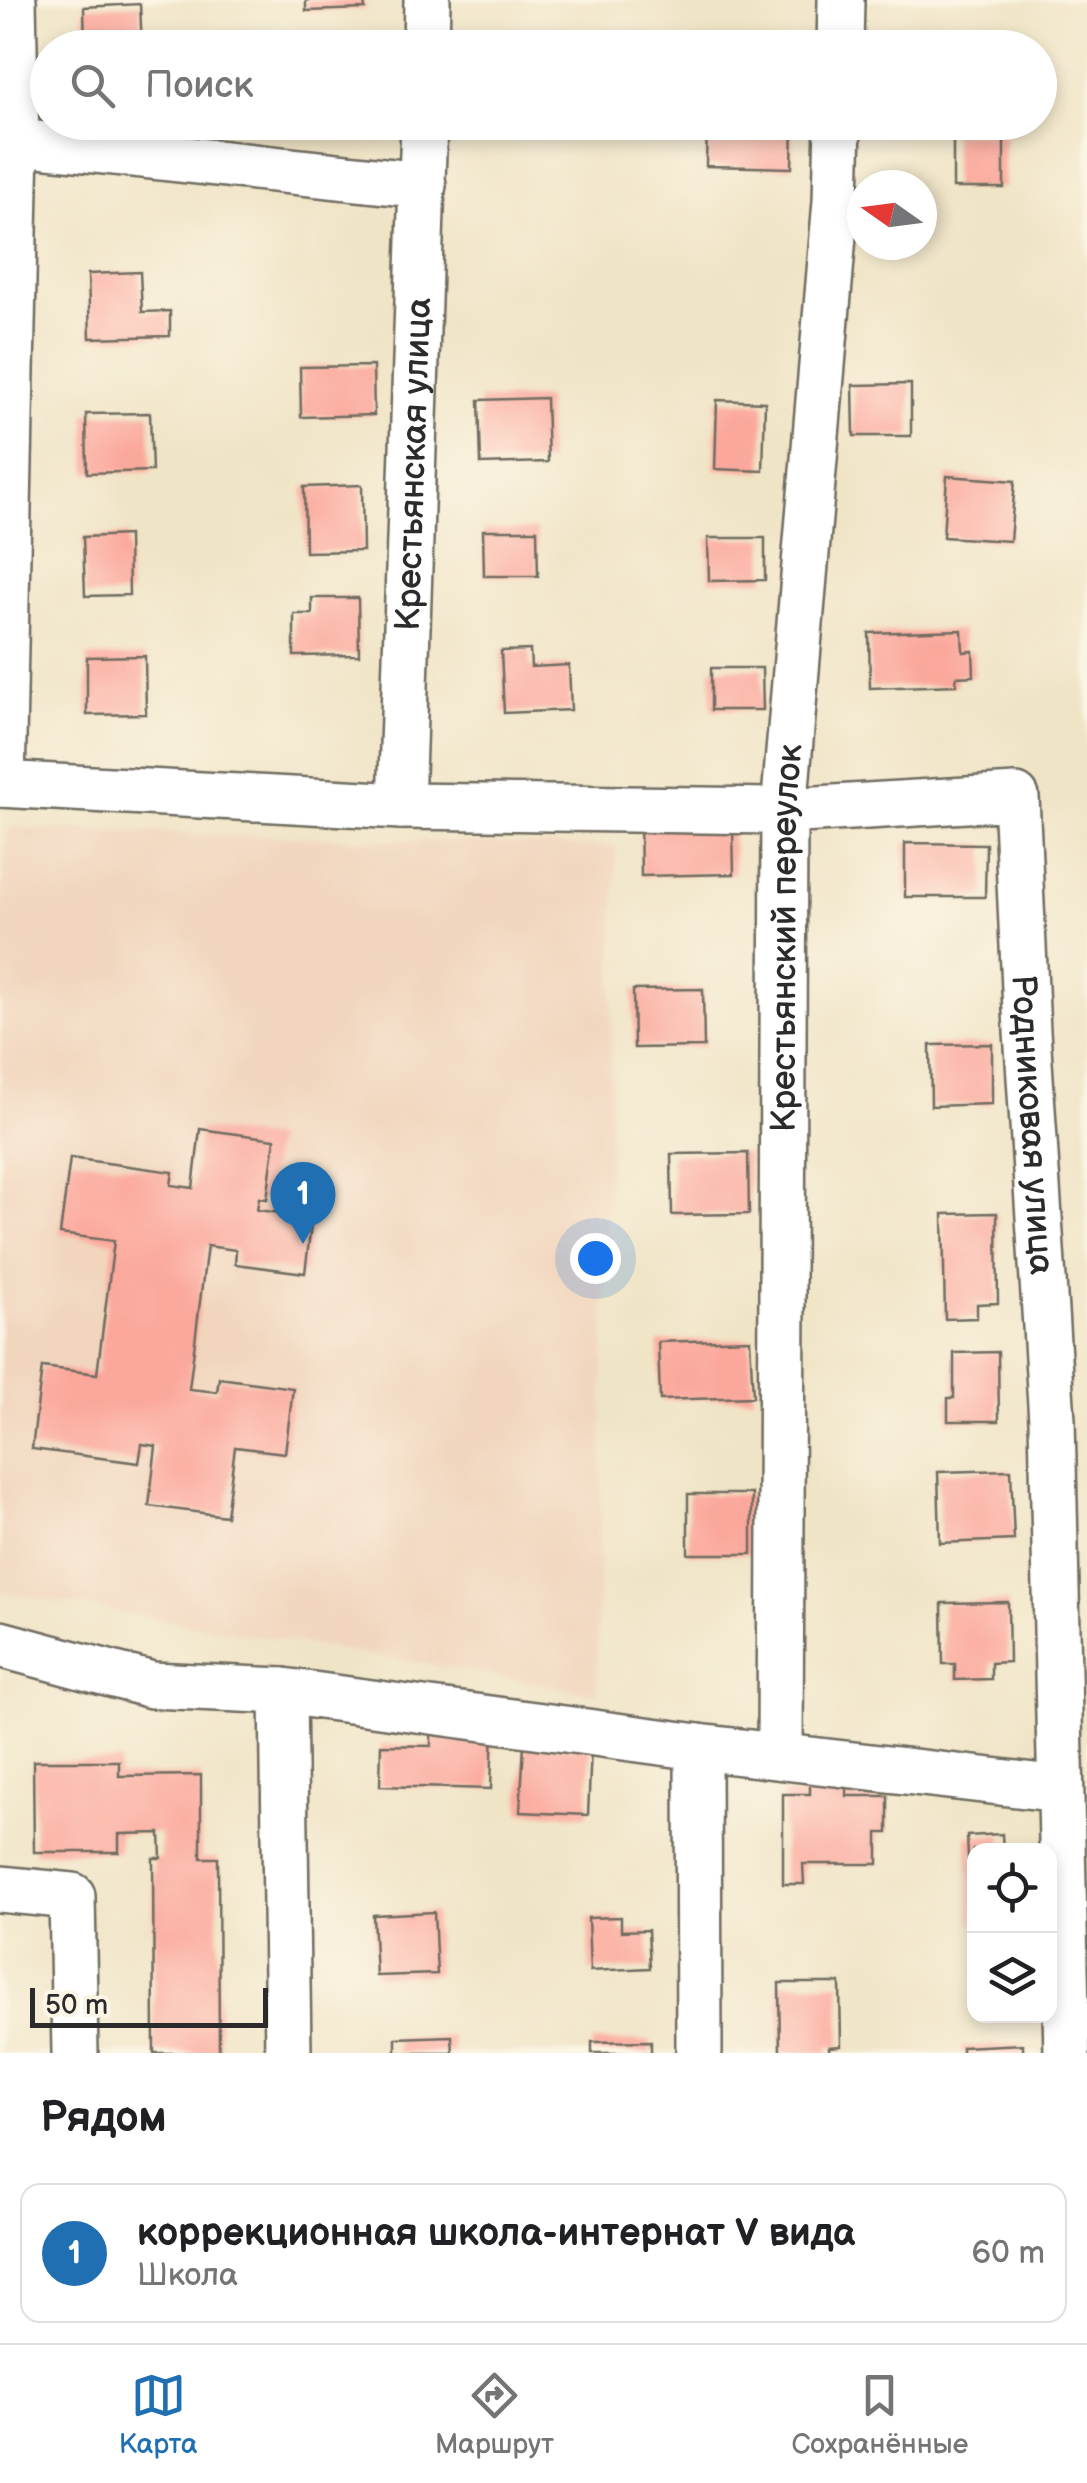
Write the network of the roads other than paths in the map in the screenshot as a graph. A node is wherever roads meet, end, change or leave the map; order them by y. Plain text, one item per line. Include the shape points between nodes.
1 (13, 0) edge
2 (427, 0) edge
3 (840, 0) edge
4 (426, 30) edge
5 (840, 30) edge
6 (424, 140) edge
7 (838, 140) edge
8 (8, 141) edge
9 (423, 185) junction
10 (1, 784) edge
11 (401, 806) junction
12 (784, 811) junction
13 (0, 1644) edge
14 (283, 1691) junction
15 (698, 1747) junction
16 (780, 1756) junction
17 (1060, 1789) junction
18 (0, 1890) edge
19 (74, 2053) edge
20 (288, 2053) edge
21 (699, 2053) edge
22 (1067, 2053) edge

1 - 8 street
2 - 4 street
3 - 5 street
6 - 9 street, Крестьянская улица
7 - 12 street, Крестьянский переулок
8 - 9 street
8 - 10 street
9 - 11 street, Крестьянская улица
10 - 11 street
11 - 12 street
12 - 16 street, Крестьянский переулок
12 - 17 street, Родниковая улица via 1016,798 1052,1420
13 - 14 street via 152,1685
14 - 15 street
14 - 20 street
15 - 16 street
15 - 21 street
16 - 17 street
17 - 22 street, Родниковая улица
18 - 19 street via 72,1896

